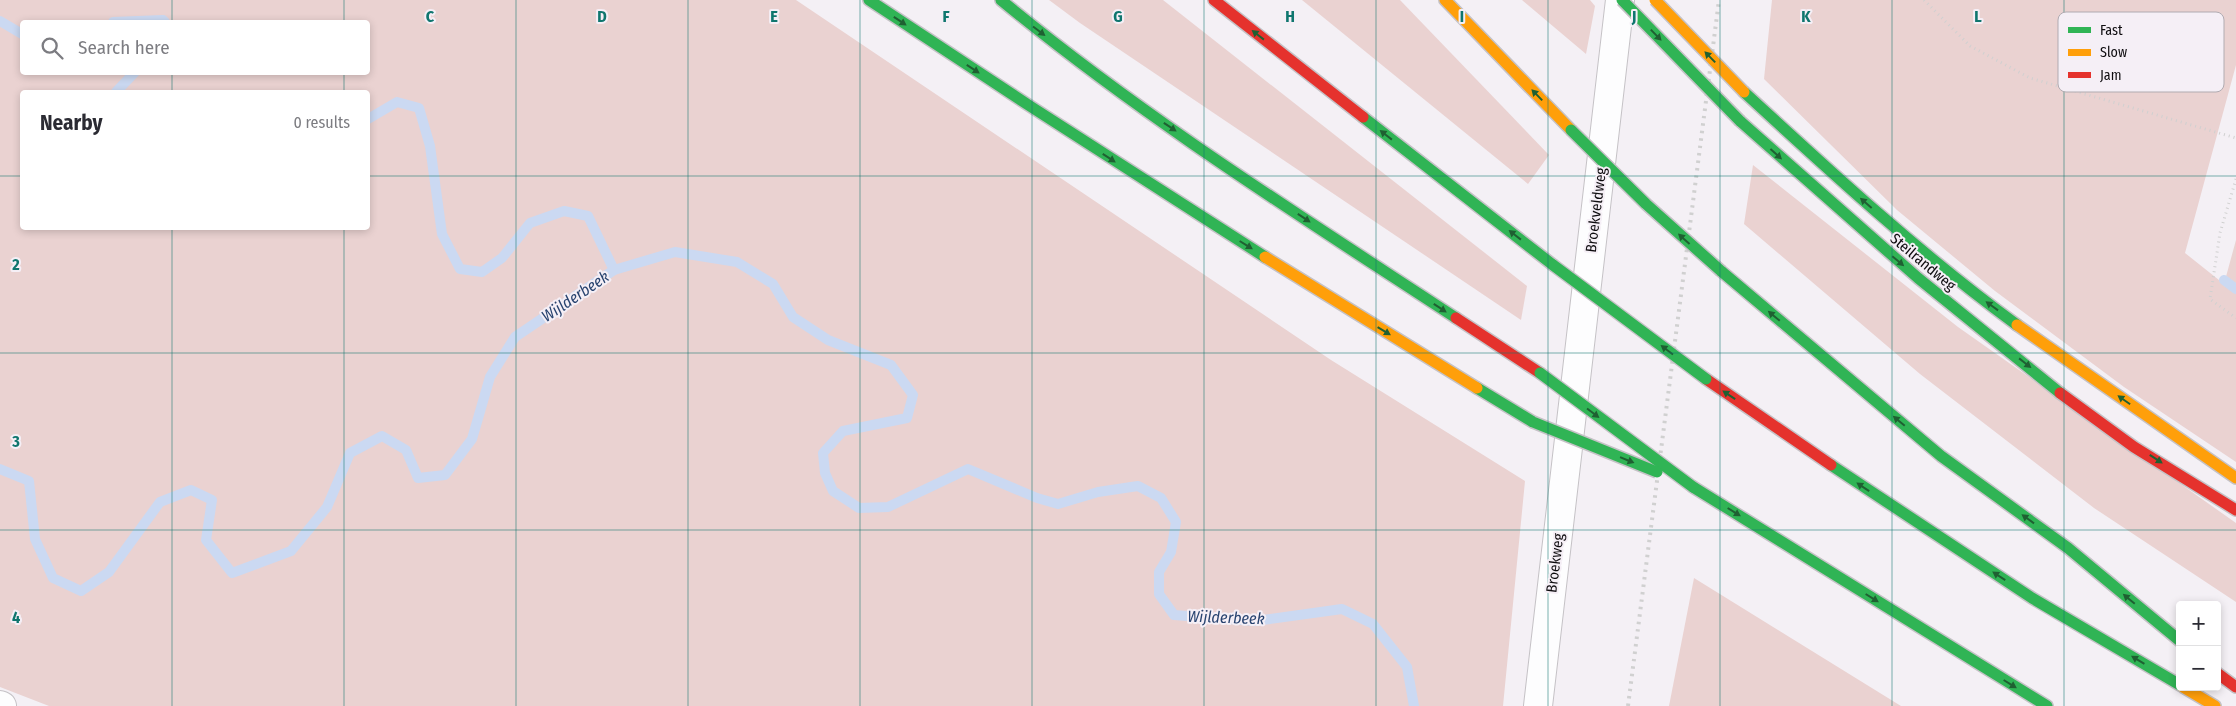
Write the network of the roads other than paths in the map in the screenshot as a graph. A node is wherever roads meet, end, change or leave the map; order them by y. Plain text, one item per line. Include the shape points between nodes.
1 (869, 0) edge
2 (1001, 0) edge
3 (1214, 0) edge
4 (1445, 0) edge
5 (1621, 0) edge
6 (1654, 0) edge
7 (1572, 420) joint
8 (2236, 478) edge
9 (1693, 487) junction
10 (2236, 510) edge
11 (2176, 638) edge
12 (2221, 676) edge
13 (2176, 683) edge
14 (2236, 687) edge
15 (2190, 691) edge
16 (1538, 706) edge
17 (2046, 706) edge
18 (2215, 706) edge

1 -> 9 main road, bridge via 1127,169 1533,422
2 -> 9 main road, bridge via 1151,114 1540,373
13 -> 3 main road, bridge via 2032,598 1706,379 1553,265
11 -> 4 main road, bridge via 2068,548 1941,456 1721,271 1646,204
5 - 7 street, Broekveldweg
5 -> 10 main road, Steilrandweg, bridge via 1740,121 1849,220 1961,313 2104,426
8 -> 6 main road, Steilrandweg, bridge via 1977,295 1865,203 1744,92
7 - 16 street, Broekweg
9 -> 17 main road
12 - 14 main road
15 - 18 main road

